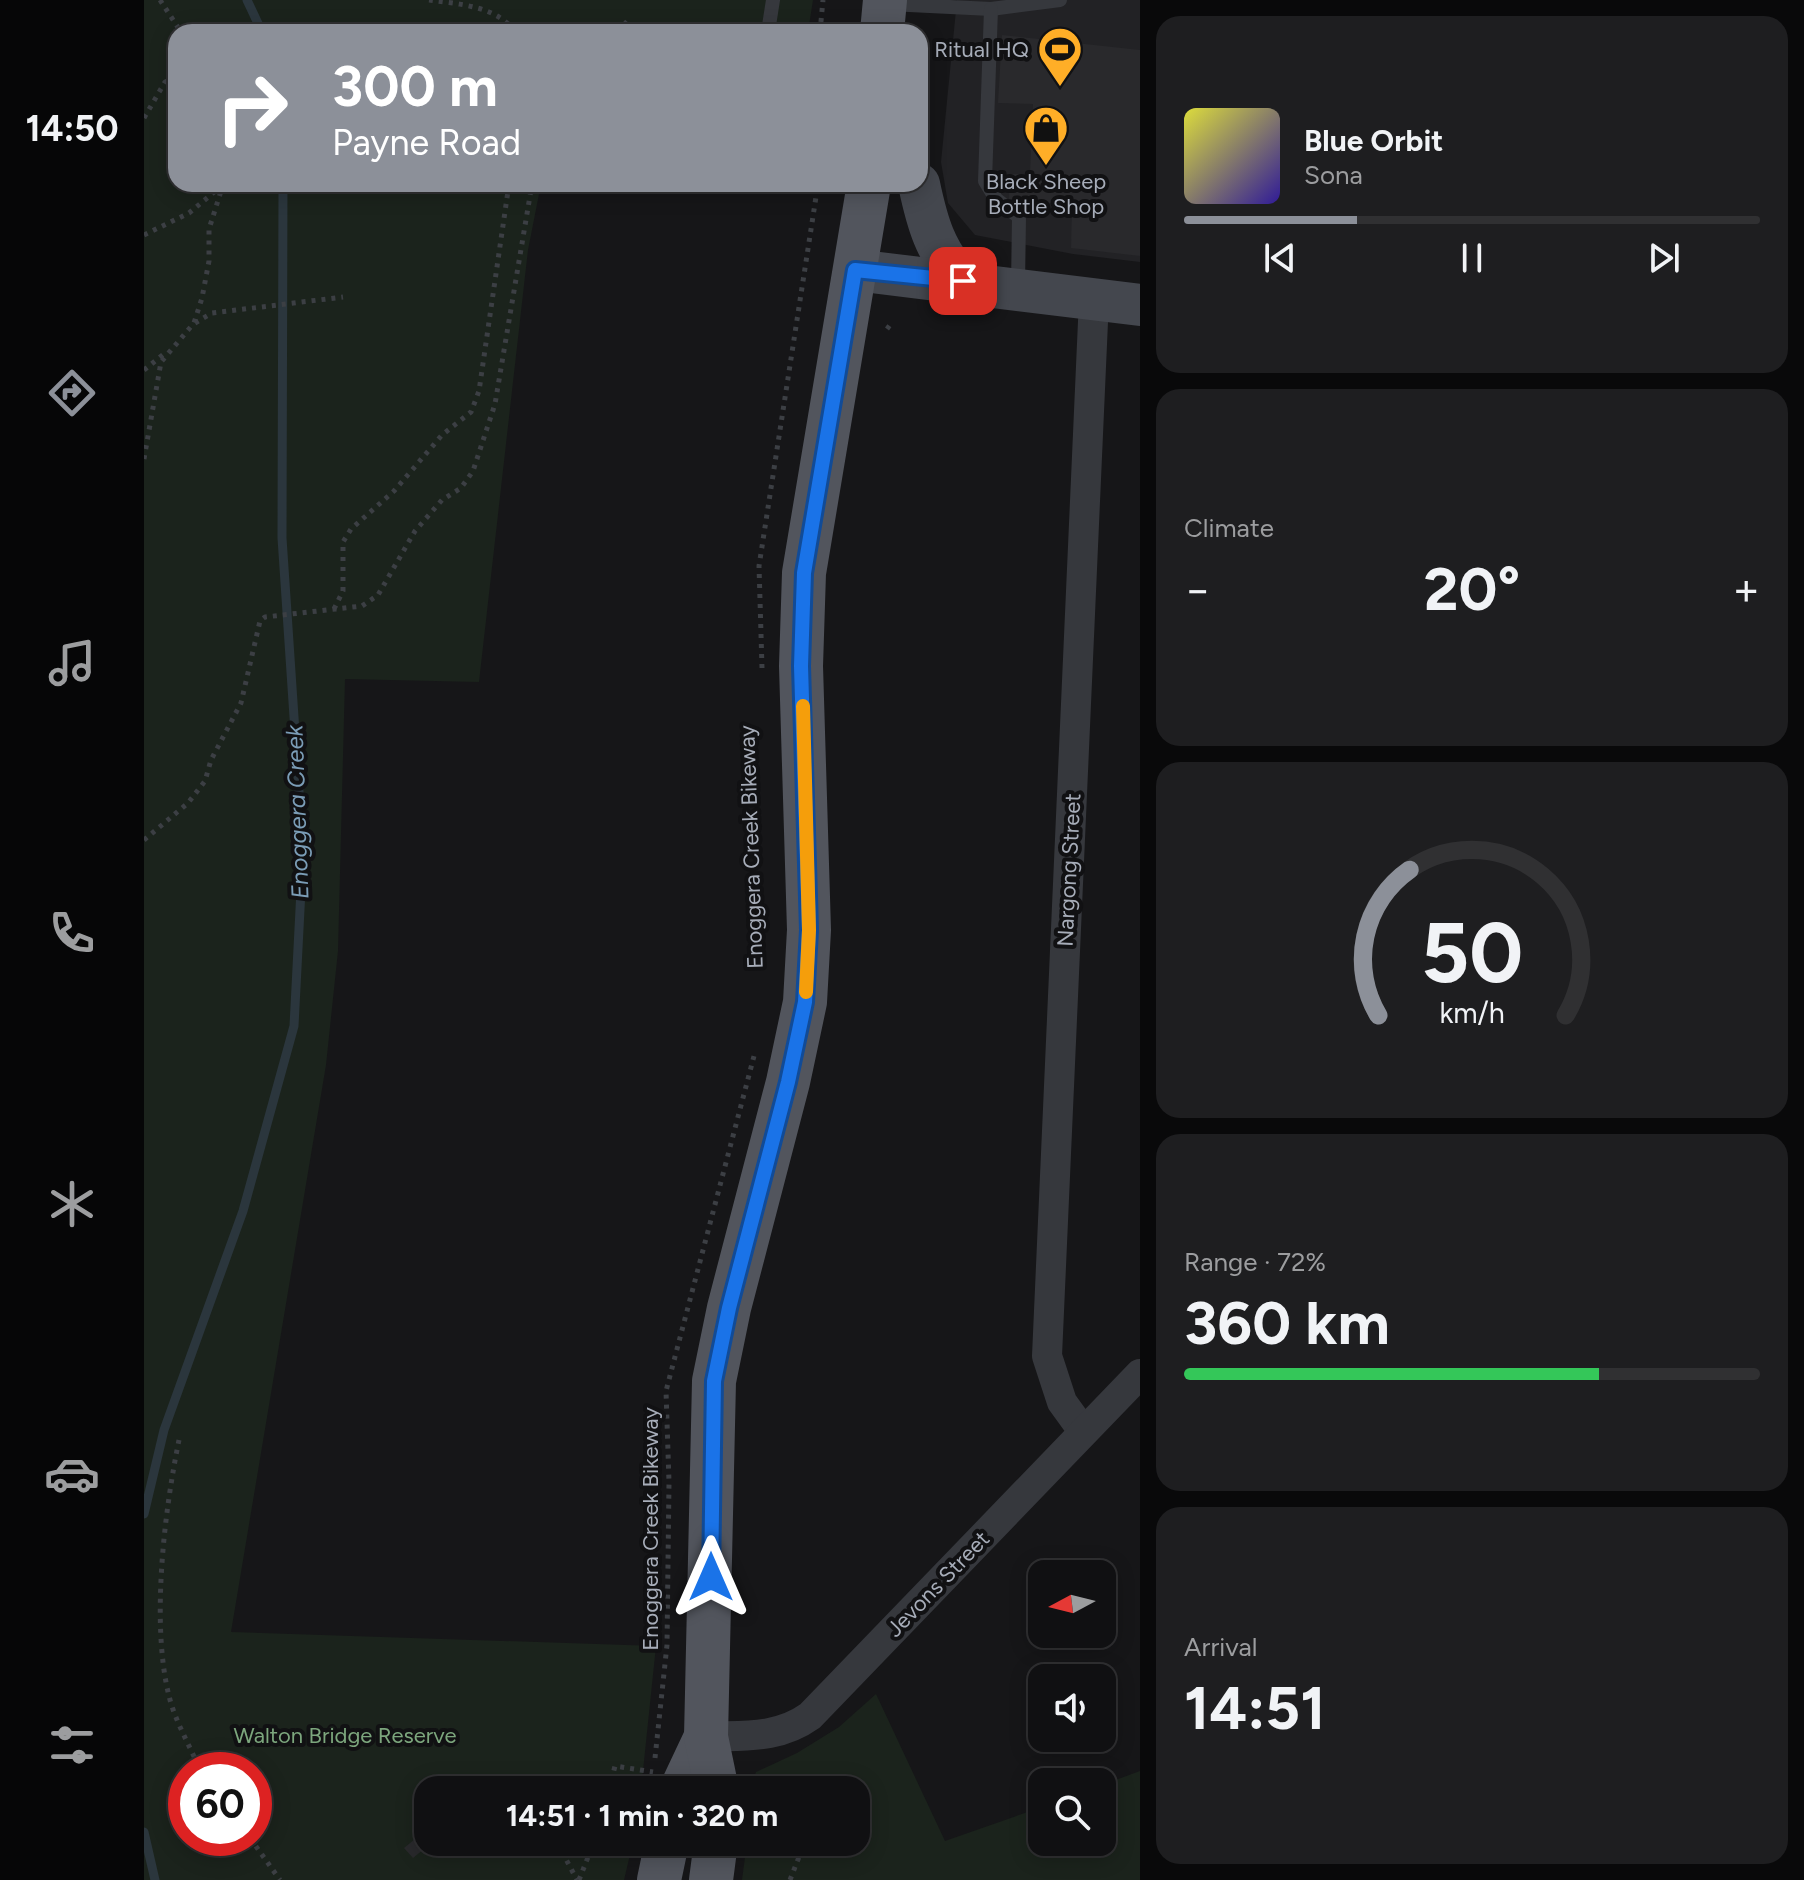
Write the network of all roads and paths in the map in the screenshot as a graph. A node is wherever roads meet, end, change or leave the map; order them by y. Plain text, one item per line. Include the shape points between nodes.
1 (160, 0) edge
2 (429, 0) edge
3 (773, 0) edge
4 (823, 0) edge
5 (1060, 0) edge
6 (468, 4) edge
7 (991, 9) junction
8 (884, 16) edge
9 (629, 19) dead end
10 (176, 24) edge
11 (509, 24) edge
12 (625, 24) edge
13 (769, 24) edge
14 (821, 24) edge
15 (168, 81) edge
16 (144, 118) edge
17 (215, 192) edge
18 (221, 192) edge
19 (508, 192) edge
20 (531, 192) edge
21 (817, 192) edge
22 (868, 192) edge
23 (921, 192) edge
24 (144, 235) edge
25 (855, 270) junction
26 (963, 281) junction
27 (1018, 288) junction
28 (343, 297) dead end
29 (1094, 299) junction
30 (1140, 305) edge
31 (893, 321) dead end
32 (194, 323) junction
33 (887, 329) dead end
34 (170, 350) junction
35 (144, 370) edge
36 (144, 459) edge
37 (334, 610) junction
38 (762, 678) dead end
39 (144, 840) edge
40 (754, 1054) dead end
41 (1140, 1374) edge
42 (1083, 1431) junction
43 (179, 1440) dead end
44 (706, 1737) junction
45 (192, 1752) edge
46 (612, 1776) edge
47 (688, 1776) edge
48 (714, 1776) edge
49 (263, 1856) edge
50 (564, 1856) edge
51 (588, 1856) edge
52 (664, 1856) edge
53 (714, 1856) edge
54 (799, 1857) dead end
55 (280, 1880) edge
56 (578, 1880) edge
57 (659, 1880) edge
58 (711, 1880) edge
59 (790, 1880) edge

1 - 10 path
2 - 6 path
3 - 13 lane
4 - 14 path
5 - 7 lane
6 - 11 path
7 - 8 lane
7 - 27 lane via 985,181 996,199 1019,217
9 - 12 path
15 - 16 path
17 - 24 path via 189,213
18 - 32 path via 209,229 209,261
19 - 37 path via 479,391 471,412 351,529 343,542 343,591
20 - 37 path via 495,404 473,471 415,531 378,595 362,606
21 - 38 path via 760,555
22 - 25 main road
23 - 26 main road via 935,245
25 - 26 main road
25 - 44 main road via 804,573 801,666 809,930 805,1002 714,1381
26 - 27 main road
27 - 29 main road
28 - 32 path via 212,313
29 - 30 main road
29 - 42 street, Nargong Street via 1047,1356 1062,1402
31 - 33 path
32 - 34 path
34 - 35 path
34 - 36 path via 161,362
37 - 39 path via 260,621 241,703 205,781
40 - 46 path, Enoggera Creek Bikeway via 666,1391 667,1645 653,1772 615,1766
41 - 42 street, Jevons Street
42 - 44 street, Jevons Street via 810,1716 767,1735
43 - 45 path via 167,1523 161,1642 169,1698
44 - 47 main road
44 - 48 main road
49 - 55 path
50 - 56 path
51 - 56 path
52 - 57 main road
53 - 58 main road
54 - 59 path

